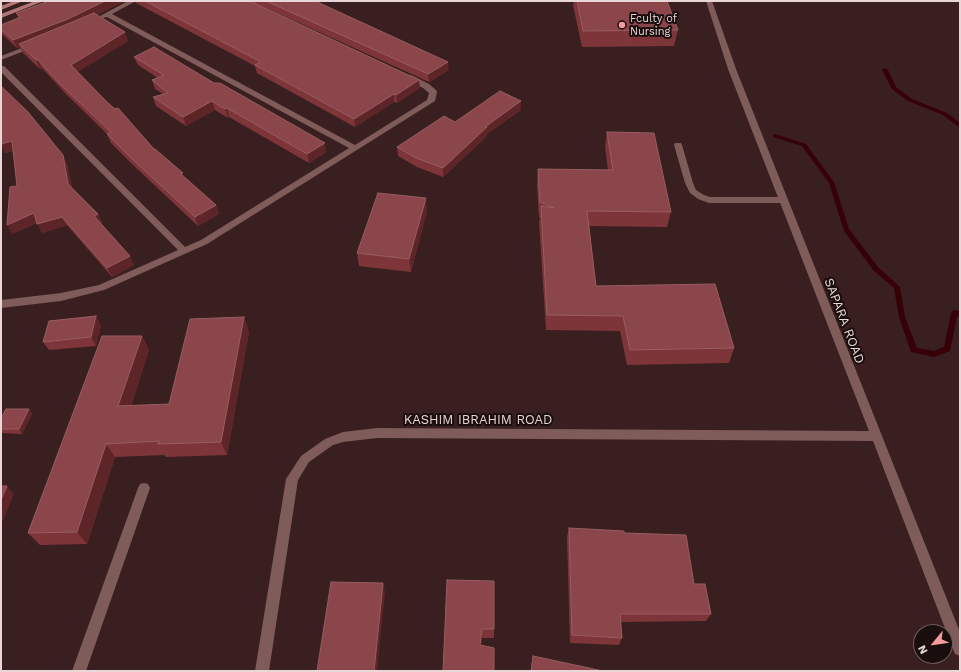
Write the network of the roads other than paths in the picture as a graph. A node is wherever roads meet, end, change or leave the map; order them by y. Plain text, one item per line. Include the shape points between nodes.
1 (20, 1) edge
2 (41, 1) edge
3 (133, 1) edge
4 (709, 1) edge
5 (1, 8) edge
6 (107, 14) junction
7 (1, 16) edge
8 (94, 20) edge
9 (45, 41) edge
10 (1, 58) edge
11 (1, 68) edge
12 (398, 72) edge
13 (678, 145) dead end
14 (355, 148) junction
15 (783, 200) junction
16 (184, 251) junction
17 (1, 304) edge
18 (875, 436) junction
19 (144, 488) dead end
20 (960, 649) edge
21 (79, 671) edge
22 (262, 671) edge

1 - 5 street
2 - 7 street
3 - 6 street
4 - 15 street, SAPARA ROAD via 732,69
6 - 8 street
6 - 14 street
9 - 10 street
11 - 16 street
12 - 14 street via 426,86 433,92 431,100
13 - 15 lane via 689,183 693,191 701,197 709,200
14 - 16 street via 204,242
15 - 18 street, SAPARA ROAD
16 - 17 street via 101,288 61,297
18 - 20 street, SAPARA ROAD
18 - 22 street, KASHIM IBRAHIM ROAD via 377,433 343,437 329,442 305,459 292,479
19 - 21 street

